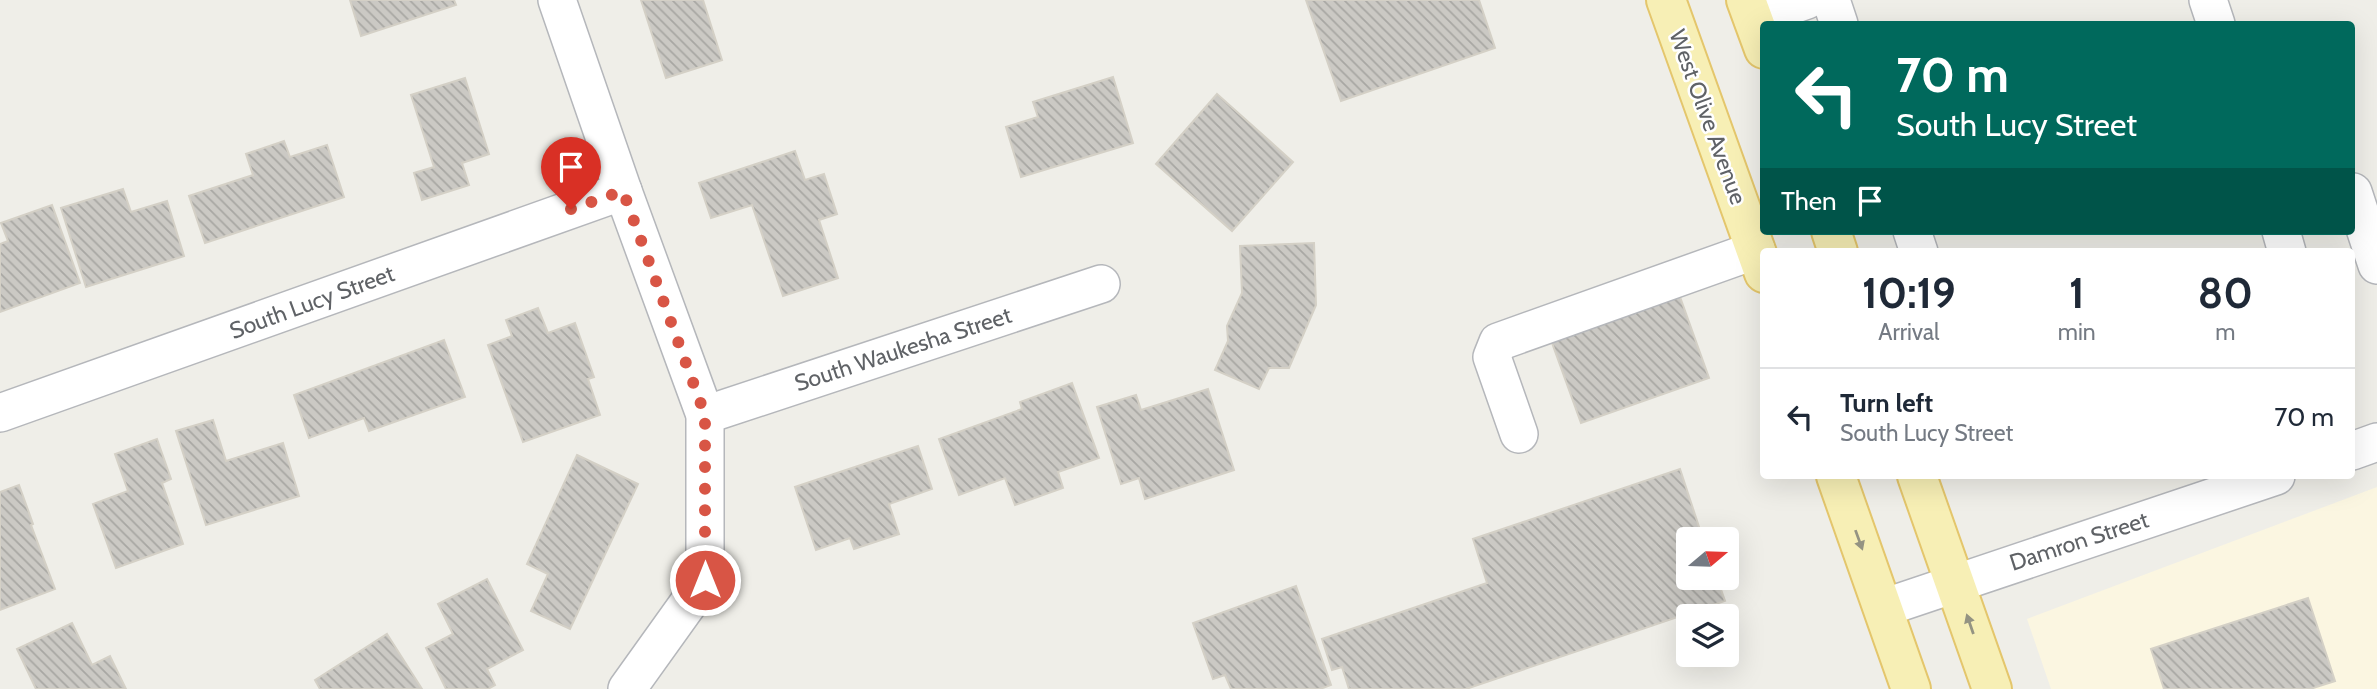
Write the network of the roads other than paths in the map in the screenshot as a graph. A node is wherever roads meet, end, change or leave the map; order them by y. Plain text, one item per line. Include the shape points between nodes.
1 (557, 0) edge
2 (1666, 0) edge
3 (1807, 0) edge
4 (1831, 0) edge
5 (2208, 0) edge
6 (1838, 21) edge
7 (2215, 21) edge
8 (1754, 23) edge
9 (623, 191) junction
10 (2355, 198) edge
11 (1760, 262) edge
12 (2377, 265) edge
13 (1101, 284) dead end
14 (0, 413) edge
15 (705, 415) junction
16 (1519, 434) dead end
17 (2377, 442) edge
18 (2355, 450) edge
19 (1837, 479) edge
20 (1918, 479) edge
21 (2267, 479) edge
22 (1955, 583) junction
23 (1883, 608) junction
24 (627, 689) edge
25 (1912, 689) edge
26 (1992, 689) edge

1 - 9 street
2 - 11 main road, West Olive Avenue
3 - 8 street
4 - 6 street
5 - 7 street
9 - 14 street, South Lucy Street
9 - 15 street
10 - 12 street
11 - 16 street via 1498,342 1492,357
13 - 15 street, South Waukesha Street
15 - 24 street via 705,580
17 - 18 street
19 -> 23 main road
20 - 22 main road
21 - 22 street, Damron Street
22 - 23 street, Damron Street
26 -> 22 main road
23 - 25 main road

